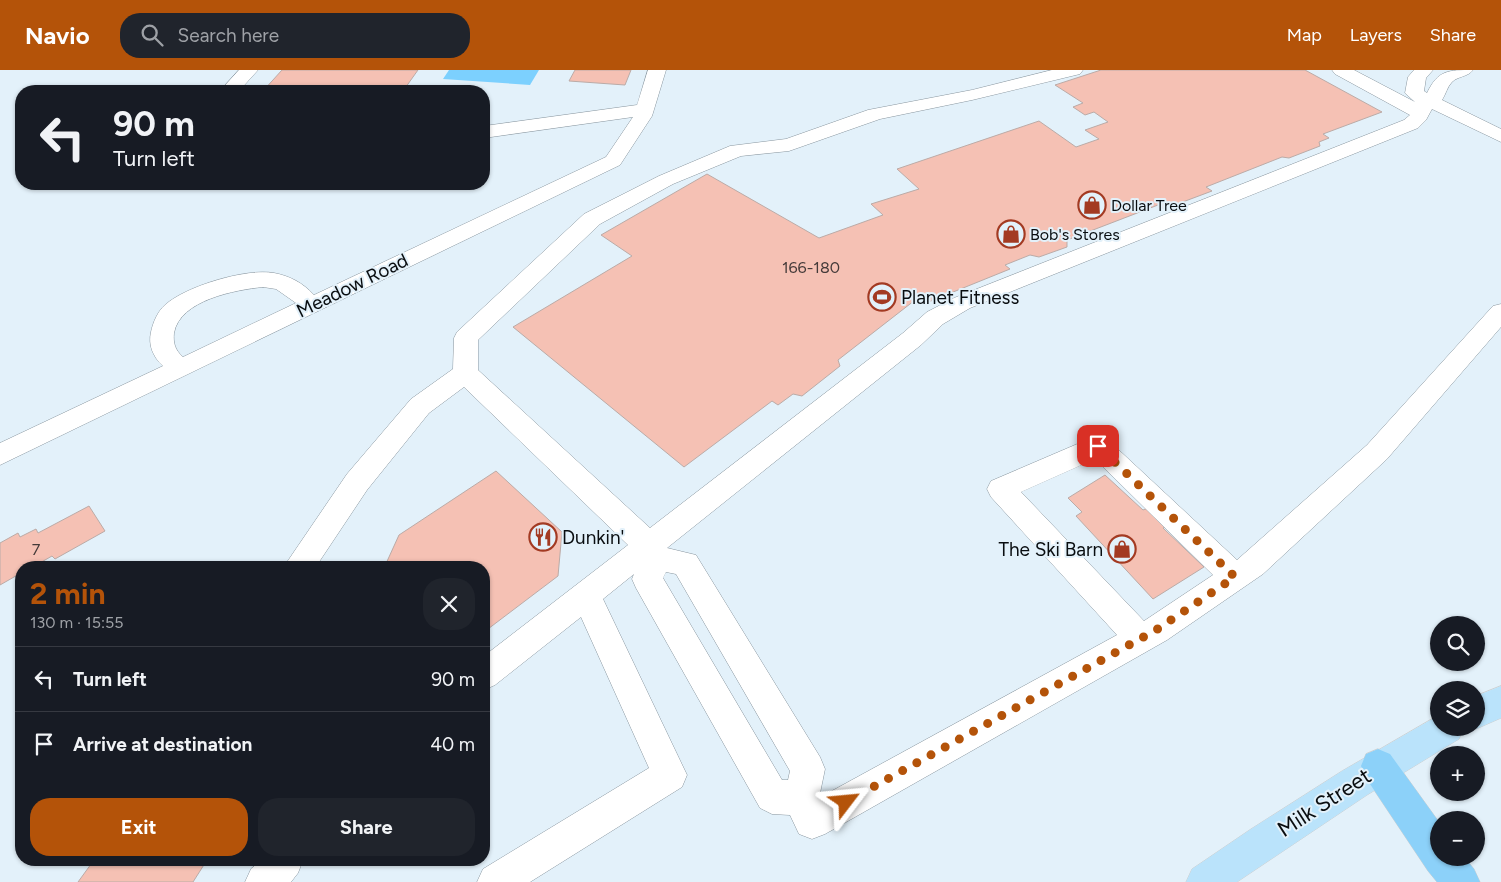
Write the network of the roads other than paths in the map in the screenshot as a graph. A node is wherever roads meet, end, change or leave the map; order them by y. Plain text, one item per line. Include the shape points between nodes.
1 (249, 70) edge
2 (657, 70) edge
3 (1074, 70) edge
4 (1341, 70) edge
5 (1424, 70) edge
6 (1450, 71) edge
7 (235, 85) edge
8 (1423, 106) junction
9 (645, 110) junction
10 (490, 131) edge
11 (1501, 136) edge
12 (311, 305) junction
13 (1501, 312) edge
14 (181, 368) junction
15 (465, 373) junction
16 (0, 455) edge
17 (653, 551) junction
18 (303, 561) edge
19 (1235, 577) junction
20 (586, 595) junction
21 (1140, 638) junction
22 (490, 670) edge
23 (1501, 700) edge
24 (1485, 708) edge
25 (1432, 736) edge
26 (1378, 766) junction
27 (800, 799) junction
28 (1430, 842) edge
29 (1448, 866) edge
30 (496, 882) edge
31 (1205, 882) edge
32 (1461, 882) edge

1 - 7 lane
2 - 9 lane, Meadow Road
3 - 15 lane via 972,96 875,114 789,145 737,150 666,180 592,219 466,338
4 - 8 lane
5 - 8 lane via 1417,77 1414,92
6 - 8 lane via 1441,81 1434,98
8 - 11 lane
8 - 17 lane via 1418,119 1411,124 962,303 935,318
9 - 10 lane
9 - 12 lane, Meadow Road via 613,161
12 - 14 lane, Meadow Road
12 - 14 lane via 296,289 273,280 245,281 208,291 174,310 160,334 163,350
13 - 19 lane via 1377,452
14 - 16 lane, Meadow Road
15 - 17 lane
15 - 18 lane via 420,406 357,482
17 - 20 lane
17 - 27 lane via 686,564 808,769
17 - 27 lane via 647,578 772,796
19 - 21 lane
19 - 21 lane via 1098,446 1001,489
20 - 22 lane
20 - 30 lane via 670,775
21 - 27 lane via 812,821
23 - 24 main road
25 - 26 main road, Milk Street
26 - 28 highway
26 - 31 main road, Milk Street
29 - 32 highway

